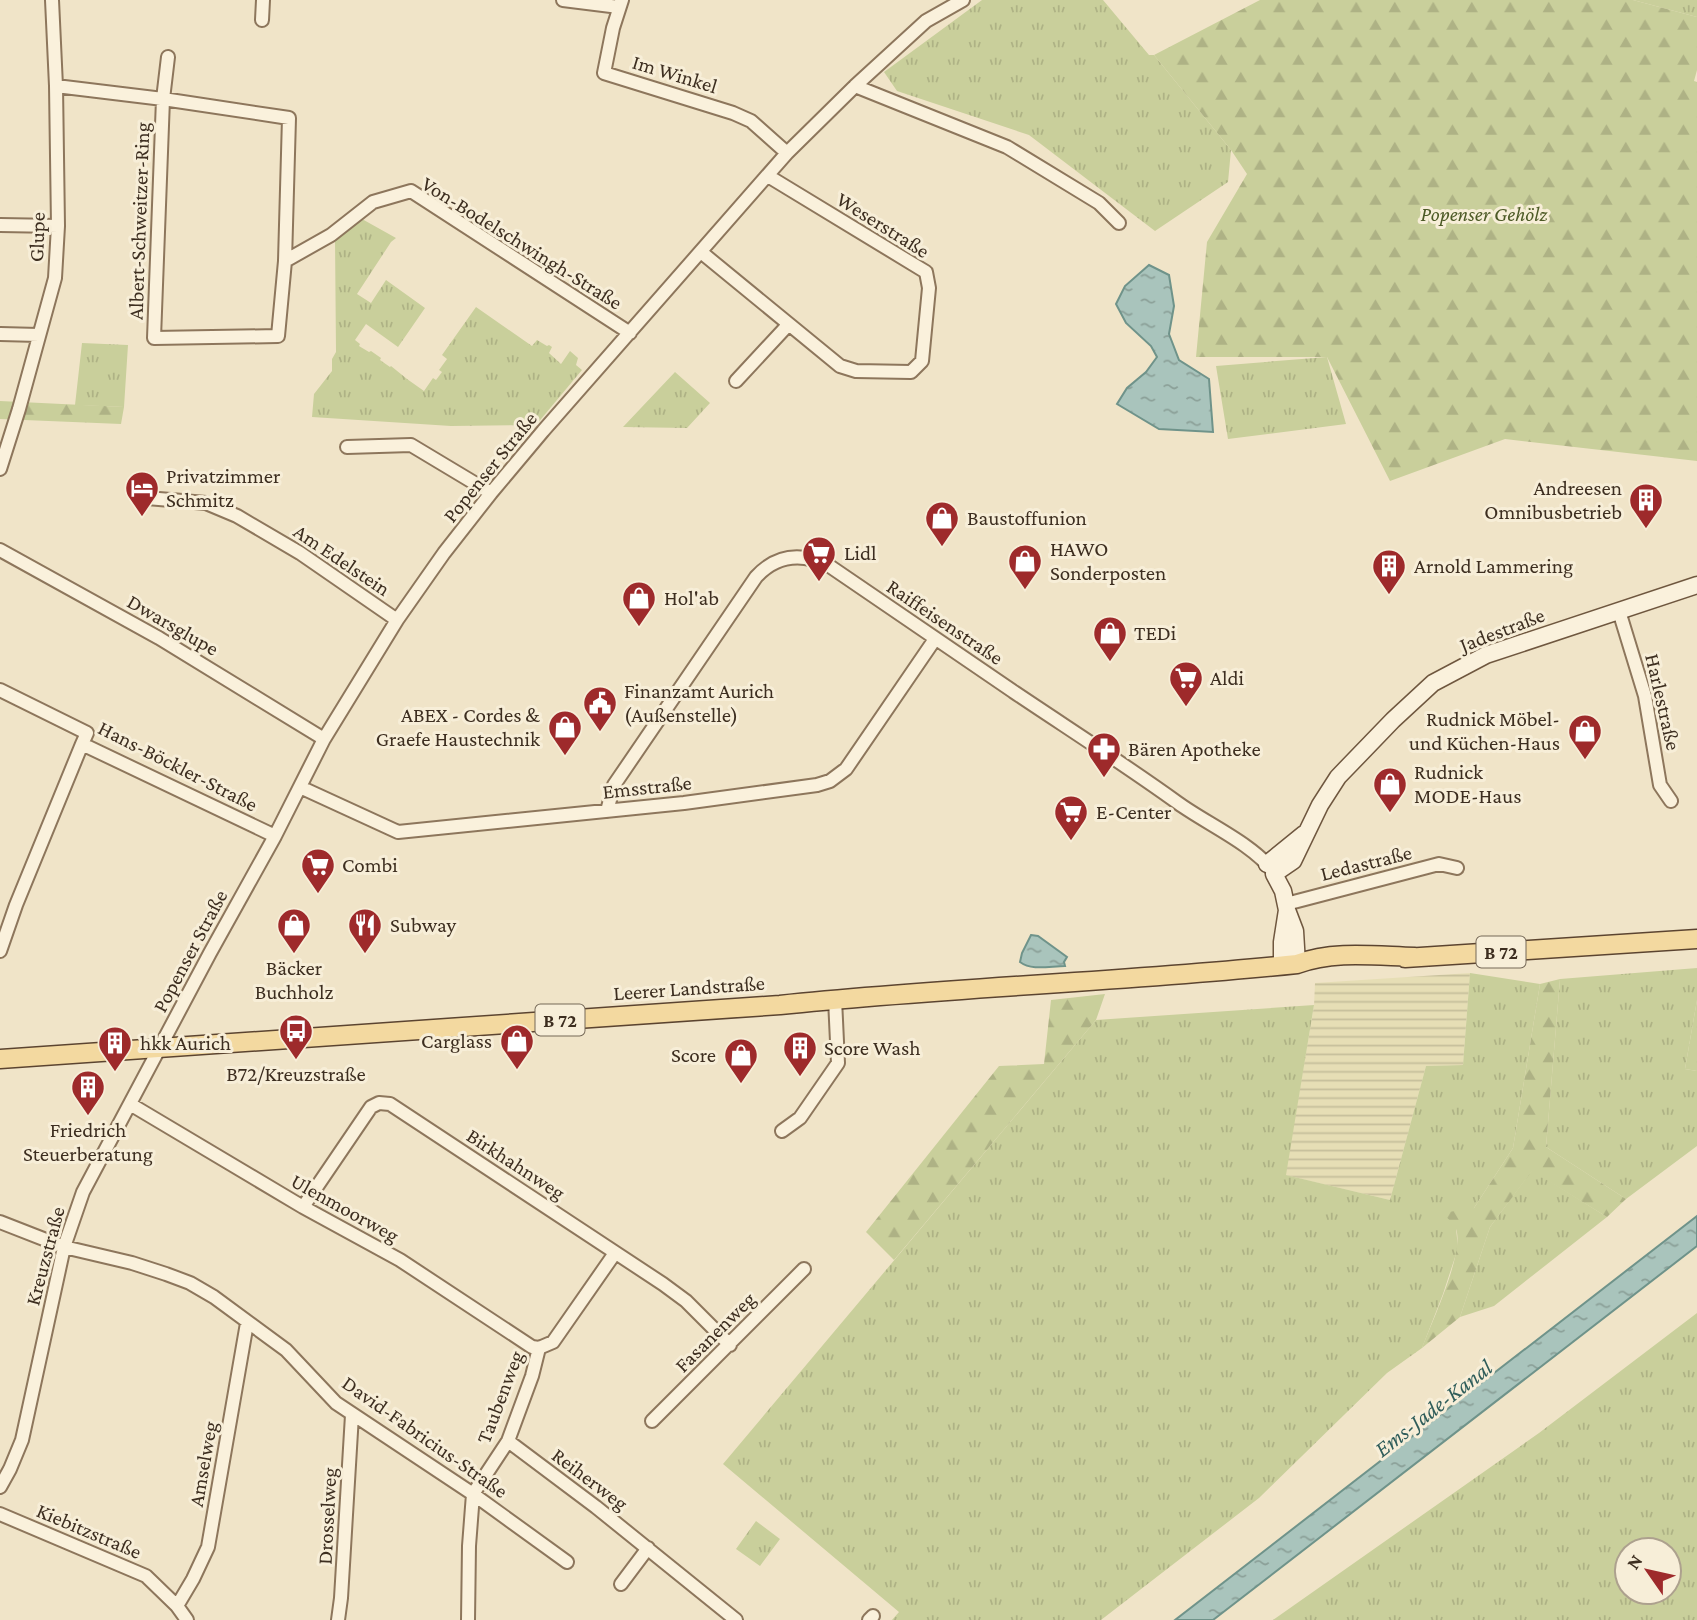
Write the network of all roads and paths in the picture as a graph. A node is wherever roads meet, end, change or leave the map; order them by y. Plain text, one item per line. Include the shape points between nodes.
1 (52, 0) edge
2 (262, 0) edge
3 (563, 0) edge
4 (963, 0) edge
5 (621, 4) edge
6 (262, 20) dead end
7 (168, 57) dead end
8 (56, 86) junction
9 (855, 86) junction
10 (163, 99) junction
11 (787, 153) junction
12 (768, 176) junction
13 (1119, 223) dead end
14 (0, 225) edge
15 (58, 226) junction
16 (701, 252) junction
17 (285, 261) junction
18 (788, 325) junction
19 (630, 333) junction
20 (0, 334) edge
21 (38, 335) junction
22 (736, 381) dead end
23 (347, 447) dead end
24 (0, 469) edge
25 (491, 493) junction
26 (147, 498) dead end
27 (0, 550) edge
28 (1697, 586) edge
29 (1619, 611) junction
30 (397, 620) junction
31 (935, 639) junction
32 (0, 690) edge
33 (324, 739) junction
34 (82, 744) junction
35 (300, 787) junction
36 (1671, 801) dead end
37 (607, 811) junction
38 (275, 836) junction
39 (1457, 867) dead end
40 (1271, 869) junction
41 (1287, 907) junction
42 (3, 929) edge
43 (1697, 939) edge
44 (0, 951) edge
45 (1289, 965) junction
46 (835, 999) junction
47 (161, 1047) junction
48 (0, 1059) edge
49 (130, 1104) junction
50 (782, 1131) dead end
51 (303, 1207) junction
52 (0, 1222) edge
53 (64, 1247) junction
54 (615, 1252) junction
55 (804, 1269) dead end
56 (247, 1323) junction
57 (730, 1345) junction
58 (539, 1348) junction
59 (352, 1415) junction
60 (652, 1421) dead end
61 (508, 1441) junction
62 (0, 1487) edge
63 (473, 1493) junction
64 (0, 1514) edge
65 (648, 1548) junction
66 (567, 1562) dead end
67 (621, 1584) dead end
68 (177, 1606) junction
69 (187, 1620) edge
70 (338, 1620) edge
71 (468, 1620) edge
72 (736, 1620) edge

1 - 8 street, Glupe
2 - 6 street
3 - 5 street, Im Winkel
4 - 9 street, Popenser Straße via 926,21
5 - 11 street, Im Winkel via 604,73 733,113 751,121
7 - 10 street, Albert-Schweitzer-Ring
8 - 10 street, Albert-Schweitzer-Ring
8 - 15 street, Glupe
9 - 11 street, Popenser Straße
9 - 13 street via 1007,147 1099,203
10 - 17 street, Albert-Schweitzer-Ring via 289,118
10 - 17 street, Albert-Schweitzer-Ring via 154,338 278,336
11 - 12 street, Popenser Straße
12 - 16 street, Popenser Straße
12 - 18 street, Weserstraße via 926,272 929,288 922,362 911,372 856,371 840,366
14 - 15 street
15 - 21 street, Glupe via 55,278
16 - 18 street, Weserstraße
16 - 19 street, Popenser Straße
17 - 19 street, Von-Bodelschwingh-Straße via 331,235 373,202 411,191
18 - 22 street
19 - 25 street, Popenser Straße
20 - 21 street
21 - 24 street, Glupe
23 - 25 street via 411,444
25 - 30 street, Popenser Straße
26 - 30 street, Am Edelstein via 206,503 237,516
27 - 33 street, Dwarsglupe via 159,638
28 - 29 street, Jadestraße
29 - 36 street, Harlestraße via 1645,696 1660,785
29 - 40 street, Jadestraße via 1486,655 1433,683 1338,777 1306,833
30 - 33 street, Popenser Straße
31 - 37 street, Emsstraße via 850,763 830,781
31 - 37 street, Raiffeisenstraße via 828,565 808,557 773,563 757,577 614,785
31 - 40 street, Raiffeisenstraße via 1253,852
32 - 34 street, Hans-Böckler-Straße via 87,733
33 - 35 street, Popenser Straße
34 - 38 street, Hans-Böckler-Straße
34 - 42 street
35 - 37 street, Emsstraße via 398,832
35 - 38 street, Popenser Straße
38 - 47 street, Popenser Straße
39 - 41 street, Ledastraße via 1439,864
40 - 41 street
41 - 45 street via 1296,930
42 - 44 street
43 - 45 main road, Leerer Landstraße / B 72 via 1346,965
45 - 46 main road, Leerer Landstraße / B 72
46 - 47 main road, Leerer Landstraße / B 72
46 - 50 street via 838,1063 800,1118
47 - 48 main road, Leerer Landstraße / B 72
47 - 49 street, Kreuzstraße
49 - 51 street, Ulenmoorweg
49 - 53 street, Kreuzstraße via 83,1192
51 - 54 street, Birkhahnweg via 371,1107 390,1104
51 - 58 street, Ulenmoorweg
52 - 53 street, David-Fabricius-Straße
53 - 56 street, David-Fabricius-Straße via 190,1283
53 - 62 street, Kreuzstraße via 22,1440
54 - 57 street, Birkhahnweg via 686,1301
54 - 58 street, Taubenweg via 553,1342
55 - 57 street, Fasanenweg
56 - 59 street, David-Fabricius-Straße via 286,1350
56 - 68 street, Amselweg via 208,1547
57 - 60 street, Fasanenweg
58 - 61 street, Taubenweg
59 - 63 street, David-Fabricius-Straße
59 - 70 street, Drosselweg
61 - 63 street, Taubenweg
61 - 65 street, Reiherweg
63 - 66 street, David-Fabricius-Straße
63 - 71 street
64 - 68 street, Kiebitzstraße via 146,1576
65 - 67 street
65 - 72 street, Reiherweg
68 - 69 street, Kiebitzstraße

